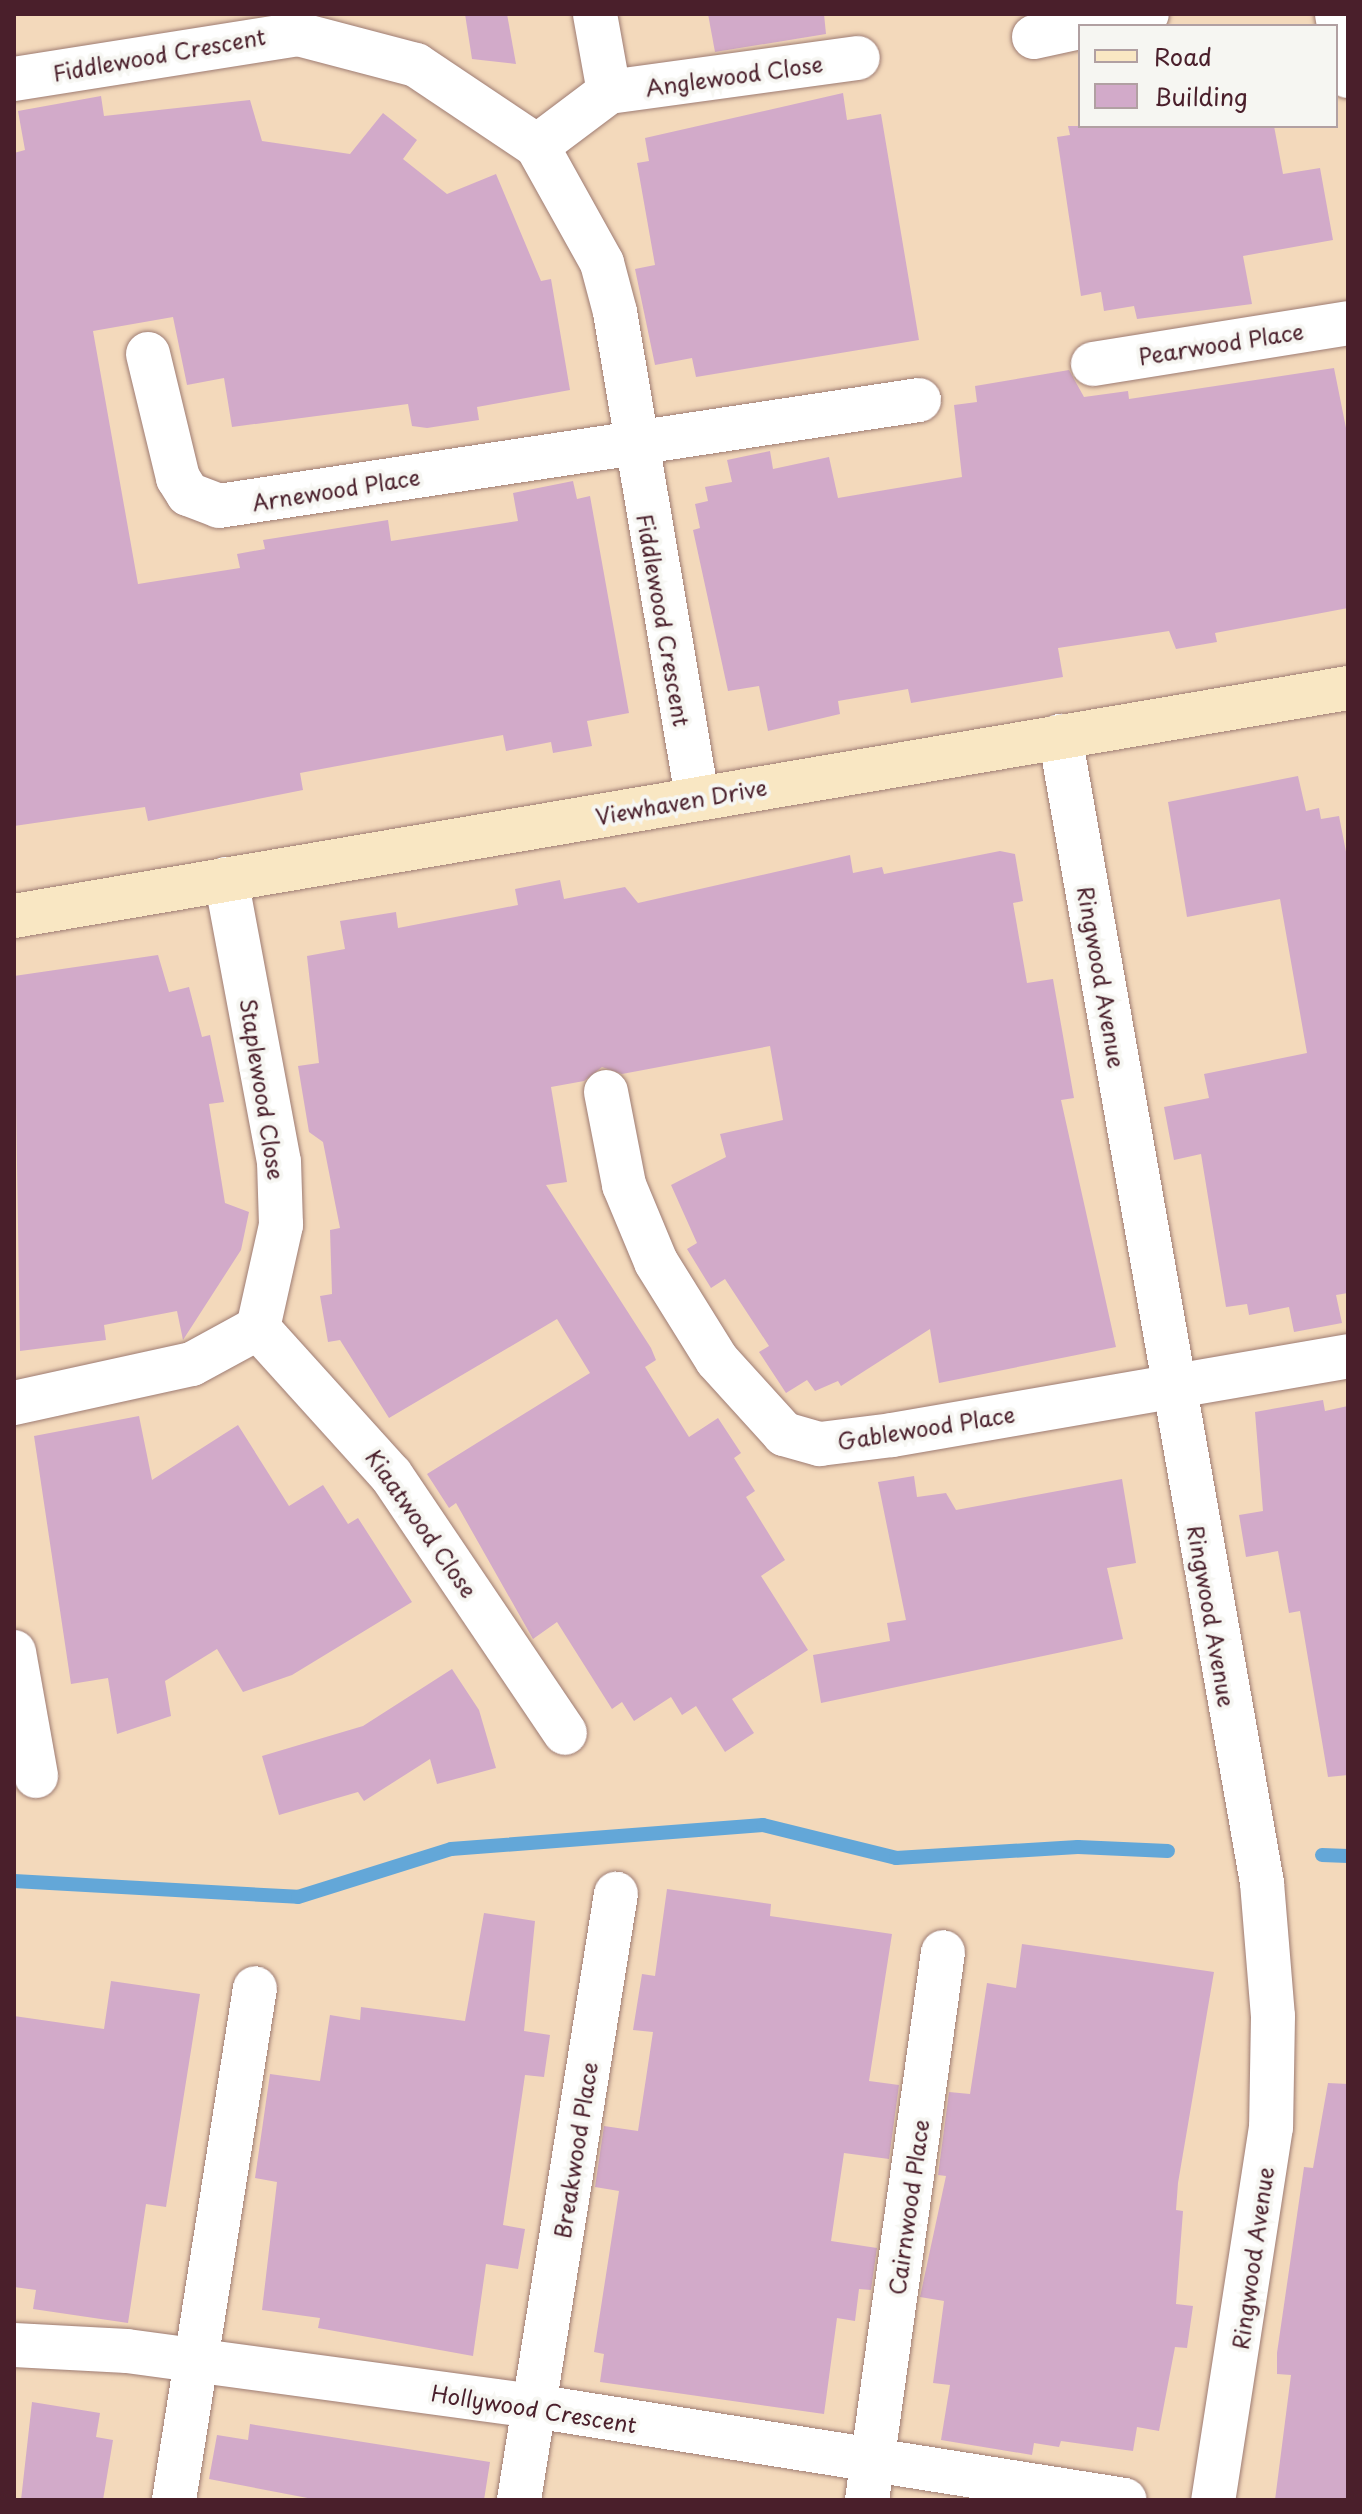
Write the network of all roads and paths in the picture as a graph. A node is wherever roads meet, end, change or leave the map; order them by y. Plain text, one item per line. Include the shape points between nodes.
1 (595, 14) edge
2 (1147, 14) edge
3 (1337, 14) edge
4 (259, 24) edge
5 (1097, 24) edge
6 (1078, 27) edge
7 (1034, 37) dead end
8 (858, 58) dead end
9 (1348, 76) edge
10 (14, 79) edge
11 (609, 92) junction
12 (537, 146) junction
13 (1348, 323) edge
14 (148, 354) dead end
15 (1093, 364) dead end
16 (919, 400) dead end
17 (631, 441) junction
18 (1348, 688) edge
19 (1060, 736) junction
20 (697, 798) junction
21 (226, 879) junction
22 (14, 916) edge
23 (606, 1092) dead end
24 (258, 1328) junction
25 (1348, 1356) edge
26 (1174, 1385) junction
27 (14, 1403) edge
28 (14, 1652) edge
29 (565, 1733) dead end
30 (36, 1776) dead end
31 (616, 1894) dead end
32 (943, 1952) dead end
33 (255, 1988) dead end
34 (14, 2345) edge
35 (195, 2360) junction
36 (534, 2406) junction
37 (870, 2481) edge
38 (174, 2500) edge
39 (519, 2500) edge
40 (1125, 2500) edge
41 (1213, 2500) edge

1 - 11 street
2 - 5 street
3 - 9 street
4 - 10 street, Fiddlewood Crescent
4 - 12 street, Fiddlewood Crescent via 361,46 416,65
6 - 7 street
8 - 11 street, Anglewood Close
11 - 12 street, Anglewood Close
12 - 17 street, Fiddlewood Crescent via 602,263
13 - 15 street, Pearwood Place
14 - 17 street, Arnewood Place via 178,478 188,494 219,506
16 - 17 street
17 - 20 street, Fiddlewood Crescent
18 - 19 street, Viewhaven Drive
19 - 20 street, Viewhaven Drive
19 - 26 street, Ringwood Avenue
20 - 21 street, Viewhaven Drive
21 - 22 street, Viewhaven Drive
21 - 24 street, Staplewood Close via 279,1162 281,1225
23 - 26 street, Gablewood Place via 624,1185 656,1262 717,1360 784,1434 820,1444 892,1435
24 - 27 street via 192,1364
24 - 29 street, Kiaatwood Close via 391,1475
25 - 26 street, Gablewood Place
26 - 41 street, Ringwood Avenue via 1262,1883 1273,2016 1271,2127
28 - 30 street
31 - 36 street, Breakwood Place
32 - 37 street, Cairnwood Place
33 - 35 street
34 - 35 street, Hollywood Crescent
35 - 36 street, Hollywood Crescent
35 - 38 street
36 - 37 street, Hollywood Crescent
36 - 39 street, Breakwood Place
37 - 40 street

